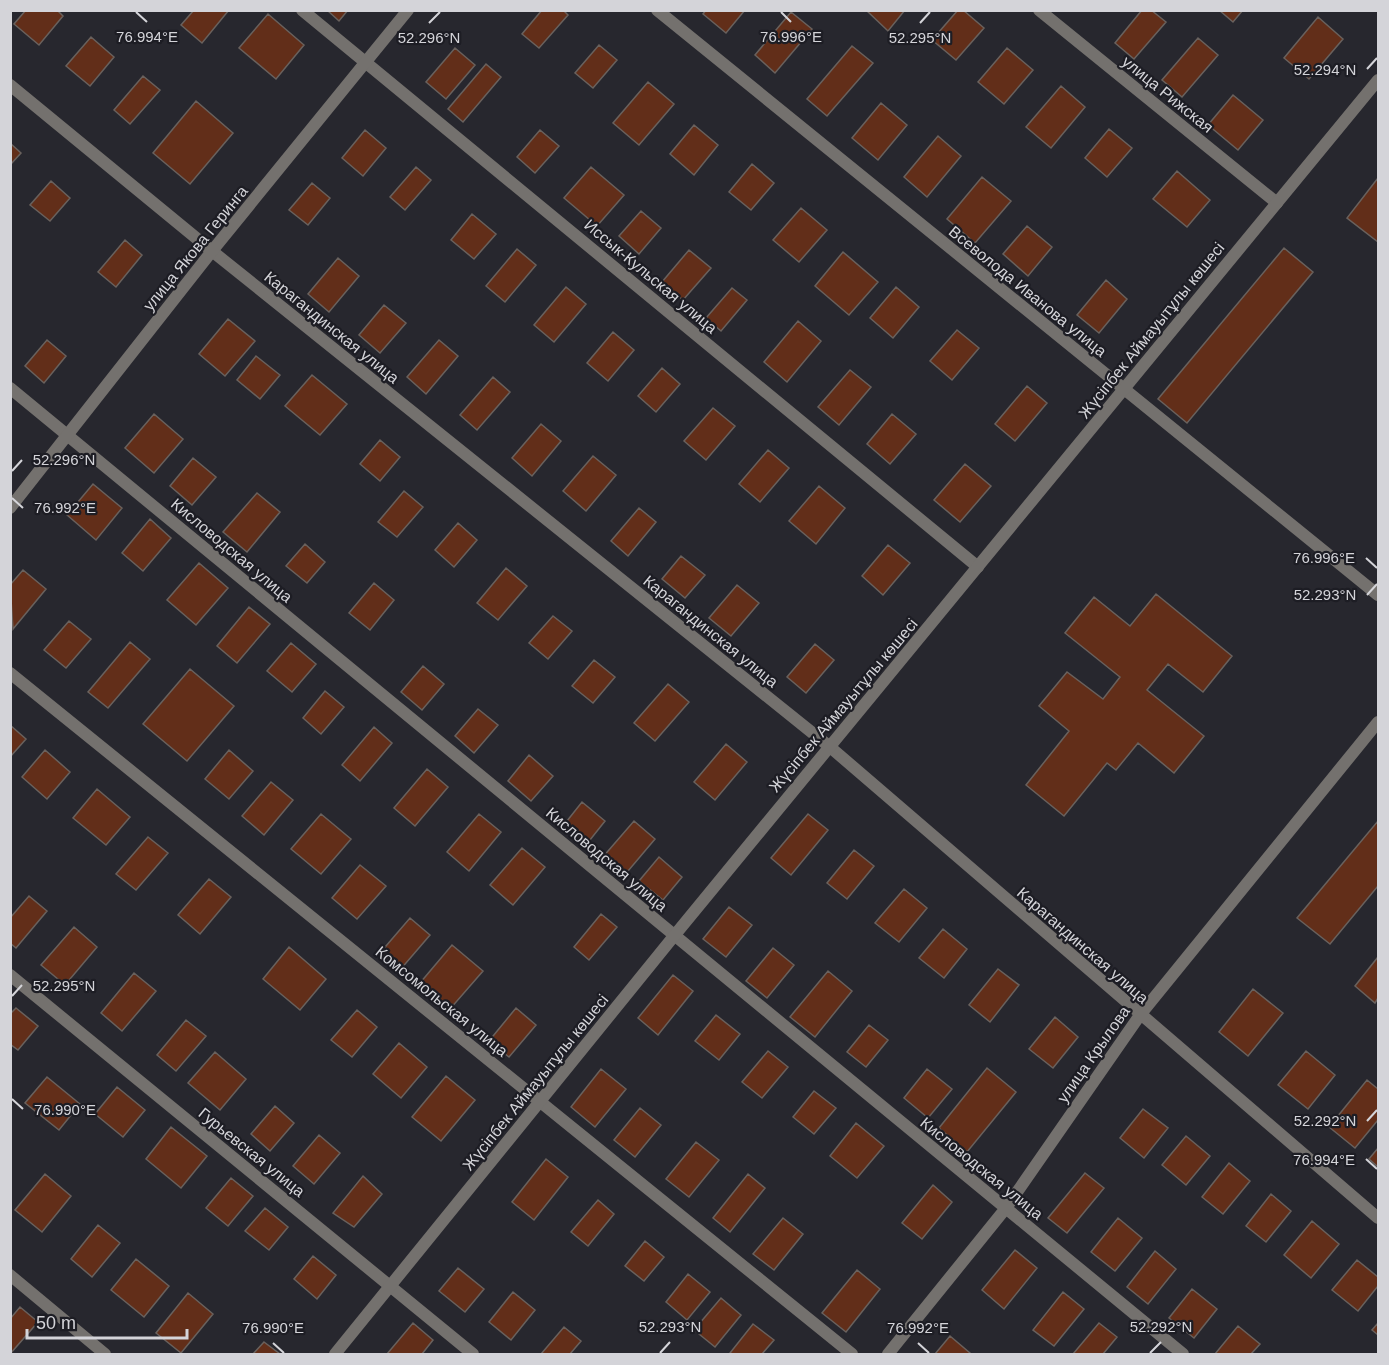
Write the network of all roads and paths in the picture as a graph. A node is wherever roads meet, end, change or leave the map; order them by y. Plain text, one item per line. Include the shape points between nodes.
1 (302, 10) edge
2 (408, 10) edge
3 (657, 10) edge
4 (1039, 10) edge
5 (366, 62) junction
6 (1378, 80) edge
7 (10, 85) edge
8 (1277, 203) junction
9 (212, 251) junction
10 (10, 388) edge
11 (1123, 389) junction
12 (68, 435) junction
13 (10, 508) edge
14 (978, 567) junction
15 (1378, 595) edge
16 (10, 674) edge
17 (1378, 722) edge
18 (830, 747) junction
19 (674, 936) junction
20 (10, 975) edge
21 (1140, 1015) junction
22 (540, 1102) junction
23 (1005, 1208) junction
24 (1378, 1218) edge
25 (10, 1275) edge
26 (390, 1287) junction
27 (105, 1354) edge
28 (335, 1354) edge
29 (473, 1354) edge
30 (852, 1354) edge
31 (888, 1354) edge
32 (1183, 1354) edge

1 - 5 street, Иссык-Кульская улица
2 - 5 street, улица Якова Геринга
3 - 11 street, Всеволода Иванова улица
4 - 8 street, улица Рижская
5 - 9 street, улица Якова Геринга
5 - 14 street, Иссык-Кульская улица
6 - 8 street, Жүсіпбек Аймауытұлы көшесі
7 - 9 street, Карагандинская улица
8 - 11 street, Жүсіпбек Аймауытұлы көшесі
9 - 12 street, улица Якова Геринга
9 - 18 street, Карагандинская улица
10 - 12 street, Кисловодская улица
11 - 14 street, Жүсіпбек Аймауытұлы көшесі
11 - 15 street, Всеволода Иванова улица
12 - 13 street, улица Якова Геринга
12 - 19 street, Кисловодская улица
14 - 18 street, Жүсіпбек Аймауытұлы көшесі
16 - 22 street, Комсомольская улица
17 - 21 street, улица Крылова
18 - 19 street, Жүсіпбек Аймауытұлы көшесі
18 - 21 street, Карагандинская улица
19 - 22 street, Жүсіпбек Аймауытұлы көшесі
19 - 23 street, Кисловодская улица
20 - 26 street, Гурьевская улица
21 - 23 street, улица Крылова
21 - 24 street, Карагандинская улица
22 - 26 street, Жүсіпбек Аймауытұлы көшесі
22 - 30 street, Комсомольская улица
23 - 31 street, улица Крылова
23 - 32 street, Кисловодская улица
25 - 27 street
26 - 28 street, Жүсіпбек Аймауытұлы көшесі
26 - 29 street, Гурьевская улица

